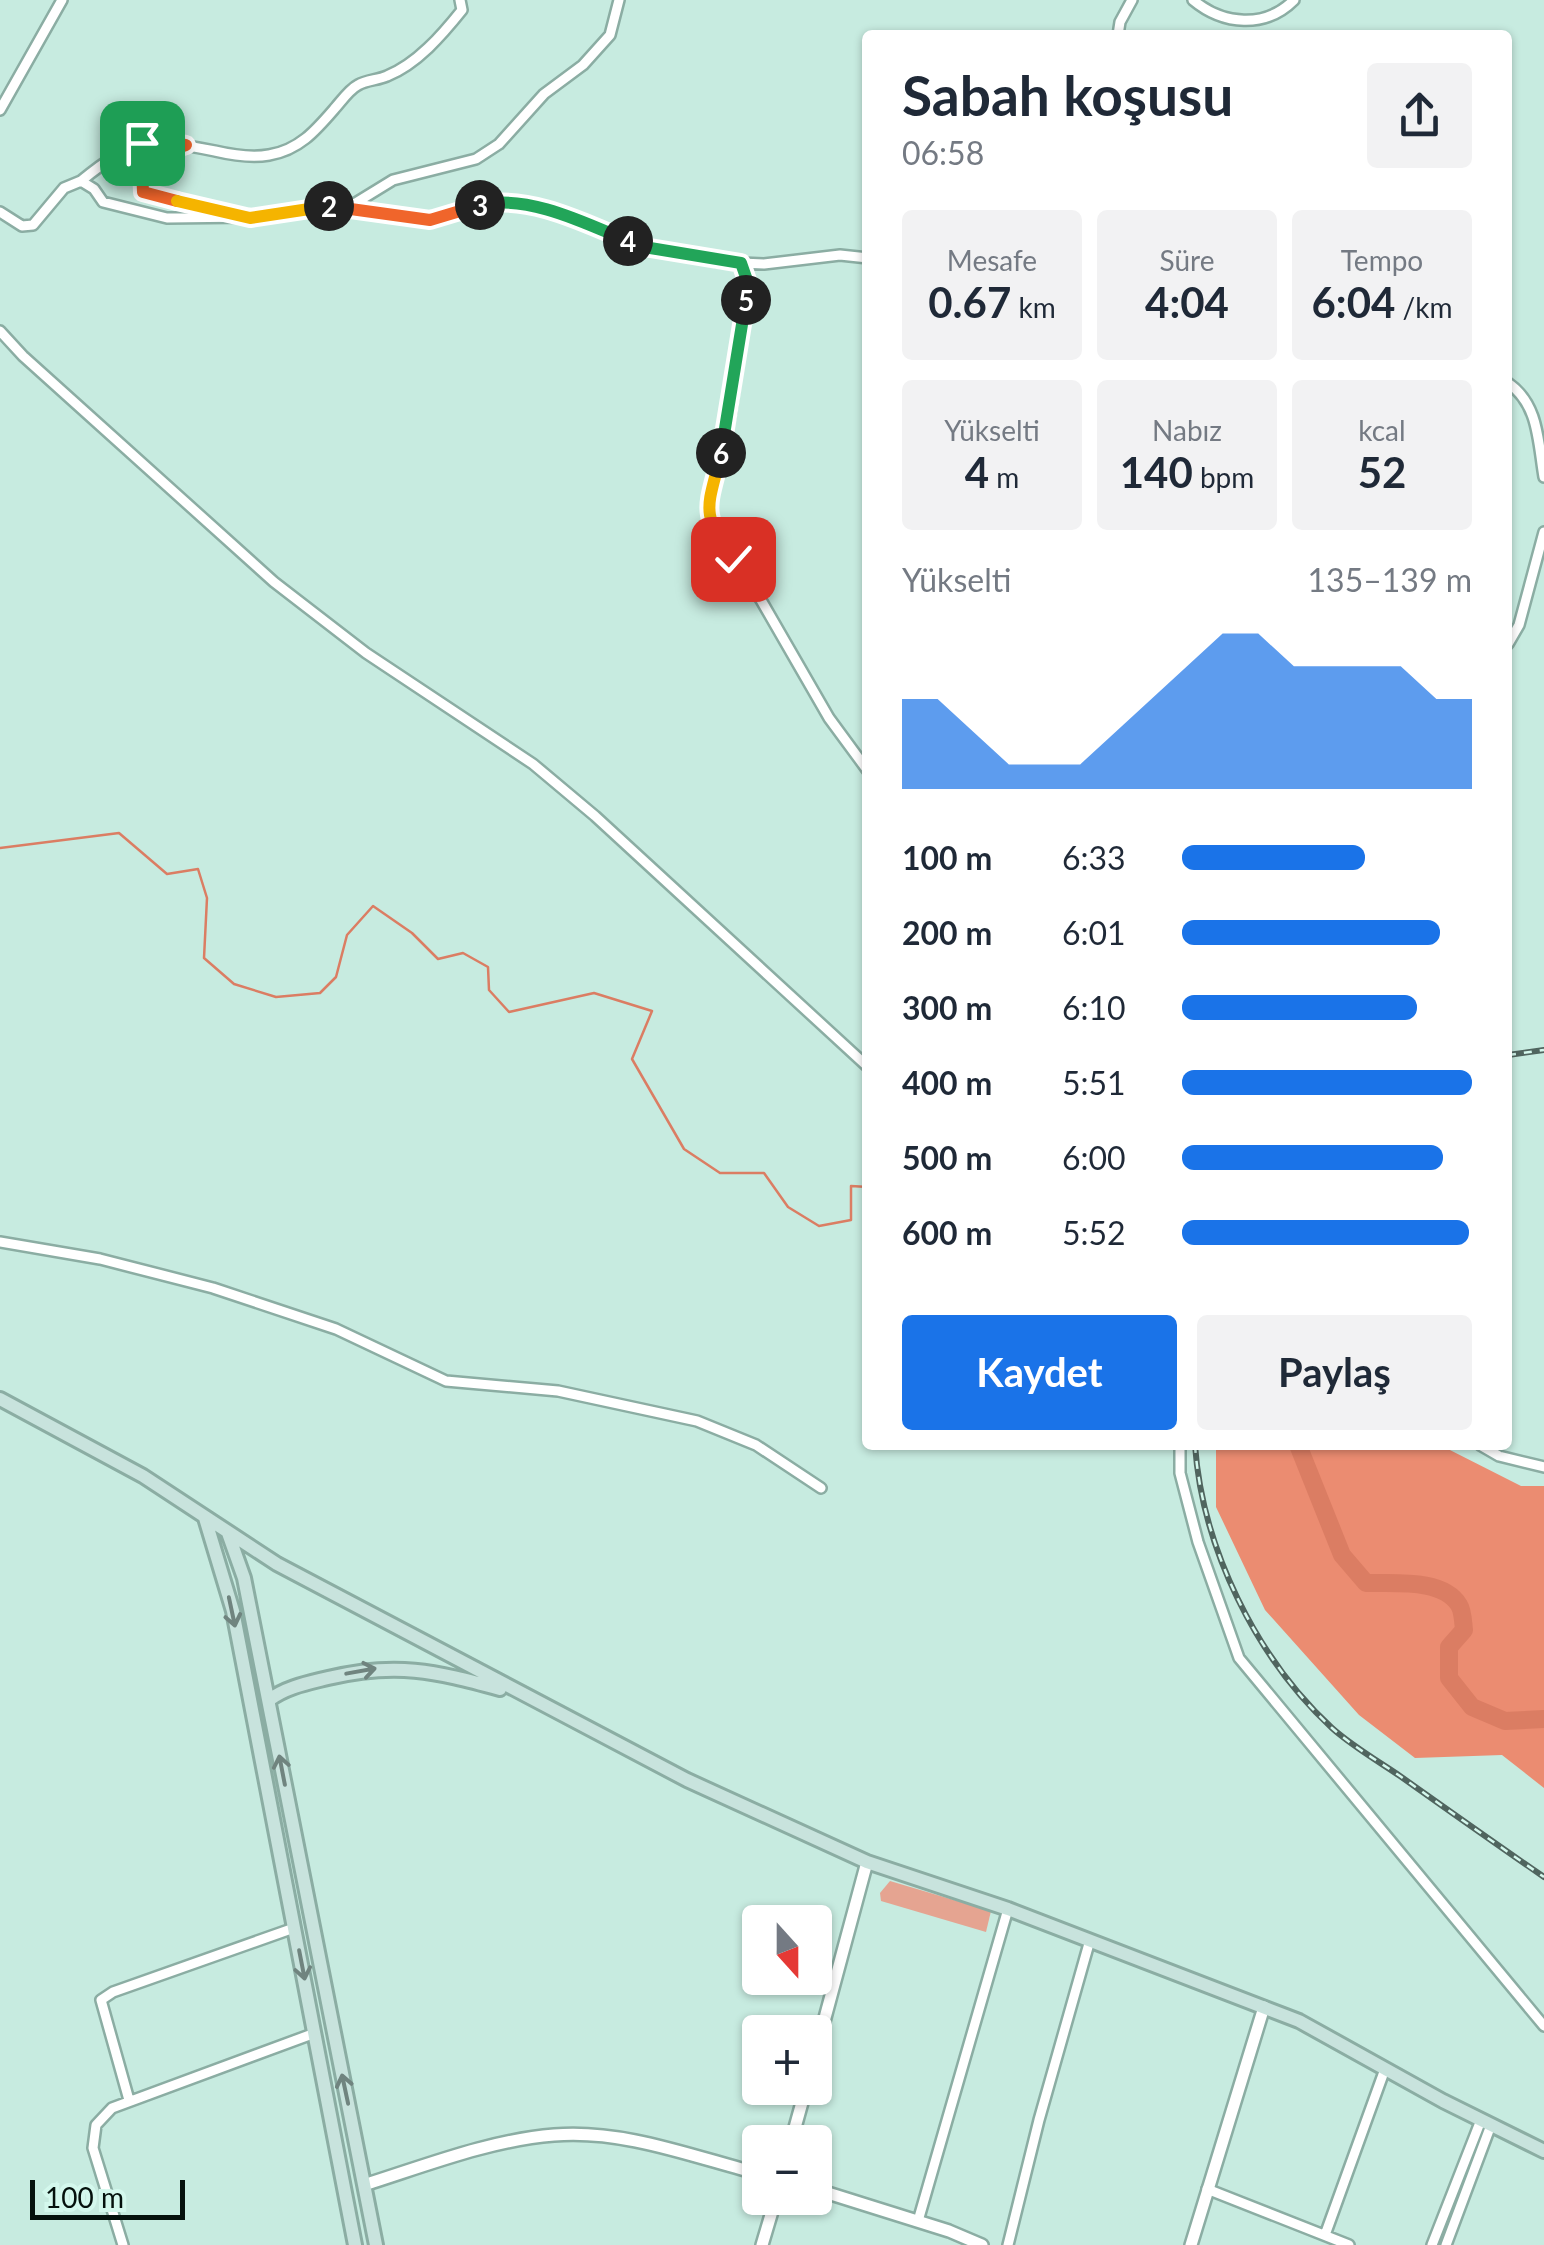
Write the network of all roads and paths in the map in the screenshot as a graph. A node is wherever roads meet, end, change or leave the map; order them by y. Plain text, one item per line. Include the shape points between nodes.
1 (62, 0) edge
2 (460, 0) edge
3 (619, 0) edge
4 (1132, 0) edge
5 (1193, 0) edge
6 (1294, 0) edge
7 (1119, 30) edge
8 (0, 110) edge
9 (186, 145) junction
10 (81, 182) junction
11 (348, 208) junction
12 (0, 212) edge
13 (236, 216) junction
14 (862, 257) edge
15 (741, 263) junction
16 (1, 334) edge
17 (1512, 385) edge
18 (1544, 477) edge
19 (1544, 532) edge
20 (1512, 637) edge
21 (862, 763) edge
22 (862, 1061) edge
23 (0, 1242) edge
24 (0, 1399) edge
25 (1180, 1450) edge
26 (1489, 1450) edge
27 (1544, 1467) edge
28 (821, 1488) dead end
29 (205, 1518) junction
30 (228, 1533) junction
31 (522, 1695) junction
32 (269, 1700) junction
33 (867, 1862) junction
34 (1008, 1909) junction
35 (294, 1928) junction
36 (1090, 1940) junction
37 (1264, 2008) junction
38 (826, 2015) edge
39 (1544, 2026) edge
40 (315, 2033) junction
41 (1385, 2069) junction
42 (130, 2100) junction
43 (1486, 2122) junction
44 (1544, 2151) edge
45 (742, 2170) edge
46 (366, 2184) junction
47 (1207, 2189) junction
48 (832, 2195) edge
49 (771, 2215) edge
50 (918, 2221) junction
51 (948, 2231) junction
52 (1325, 2235) junction
53 (123, 2245) edge
54 (355, 2245) edge
55 (376, 2245) edge
56 (762, 2245) edge
57 (945, 2245) edge
58 (982, 2245) edge
59 (1008, 2245) edge
60 (1191, 2245) edge
61 (1349, 2245) edge
62 (1432, 2245) edge
63 (1446, 2245) edge

1 - 8 street
2 - 9 street via 462,10 408,66 356,85 290,150 264,156
3 - 11 street via 610,35 499,144 476,159 393,180
4 - 7 street
5 - 6 street via 1224,20 1259,20
9 - 10 street via 142,143
9 - 13 street via 142,169 143,192
10 - 12 street via 64,188 33,225
10 - 13 street via 104,202 167,218
11 - 13 street
11 - 15 street via 430,220 491,202 533,207 644,247
14 - 15 street
15 - 21 street via 748,283 710,520
16 - 22 street via 274,582 583,805
17 - 18 street via 1530,403
19 - 20 street
23 - 28 street via 100,1258 213,1288 336,1329 446,1380 558,1391 697,1422 756,1445
24 - 29 main road via 143,1476
25 - 39 street via 1198,1542 1239,1658
26 - 27 street
29 - 30 main road
29 -> 35 main road via 233,1610
30 - 31 main road
30 - 32 main road
32 -> 31 main road via 371,1668 421,1669
31 - 33 main road
46 -> 32 main road
33 - 34 main road
33 - 38 street
34 - 36 main road
34 - 50 street
35 -> 40 main road
35 - 42 street via 101,2000
36 - 37 main road
36 - 59 street
37 - 41 main road
37 - 47 street
40 - 42 street
40 - 54 main road
41 - 43 main road
41 - 52 street
42 - 53 street via 102,2118 92,2137
43 - 44 main road
43 - 62 street
43 - 63 street
45 - 46 street via 614,2138 555,2135 480,2149
46 - 55 main road
47 - 52 street
47 - 60 street
48 - 50 street
49 - 56 street
50 - 51 street
51 - 57 street
51 - 58 street
52 - 61 street

